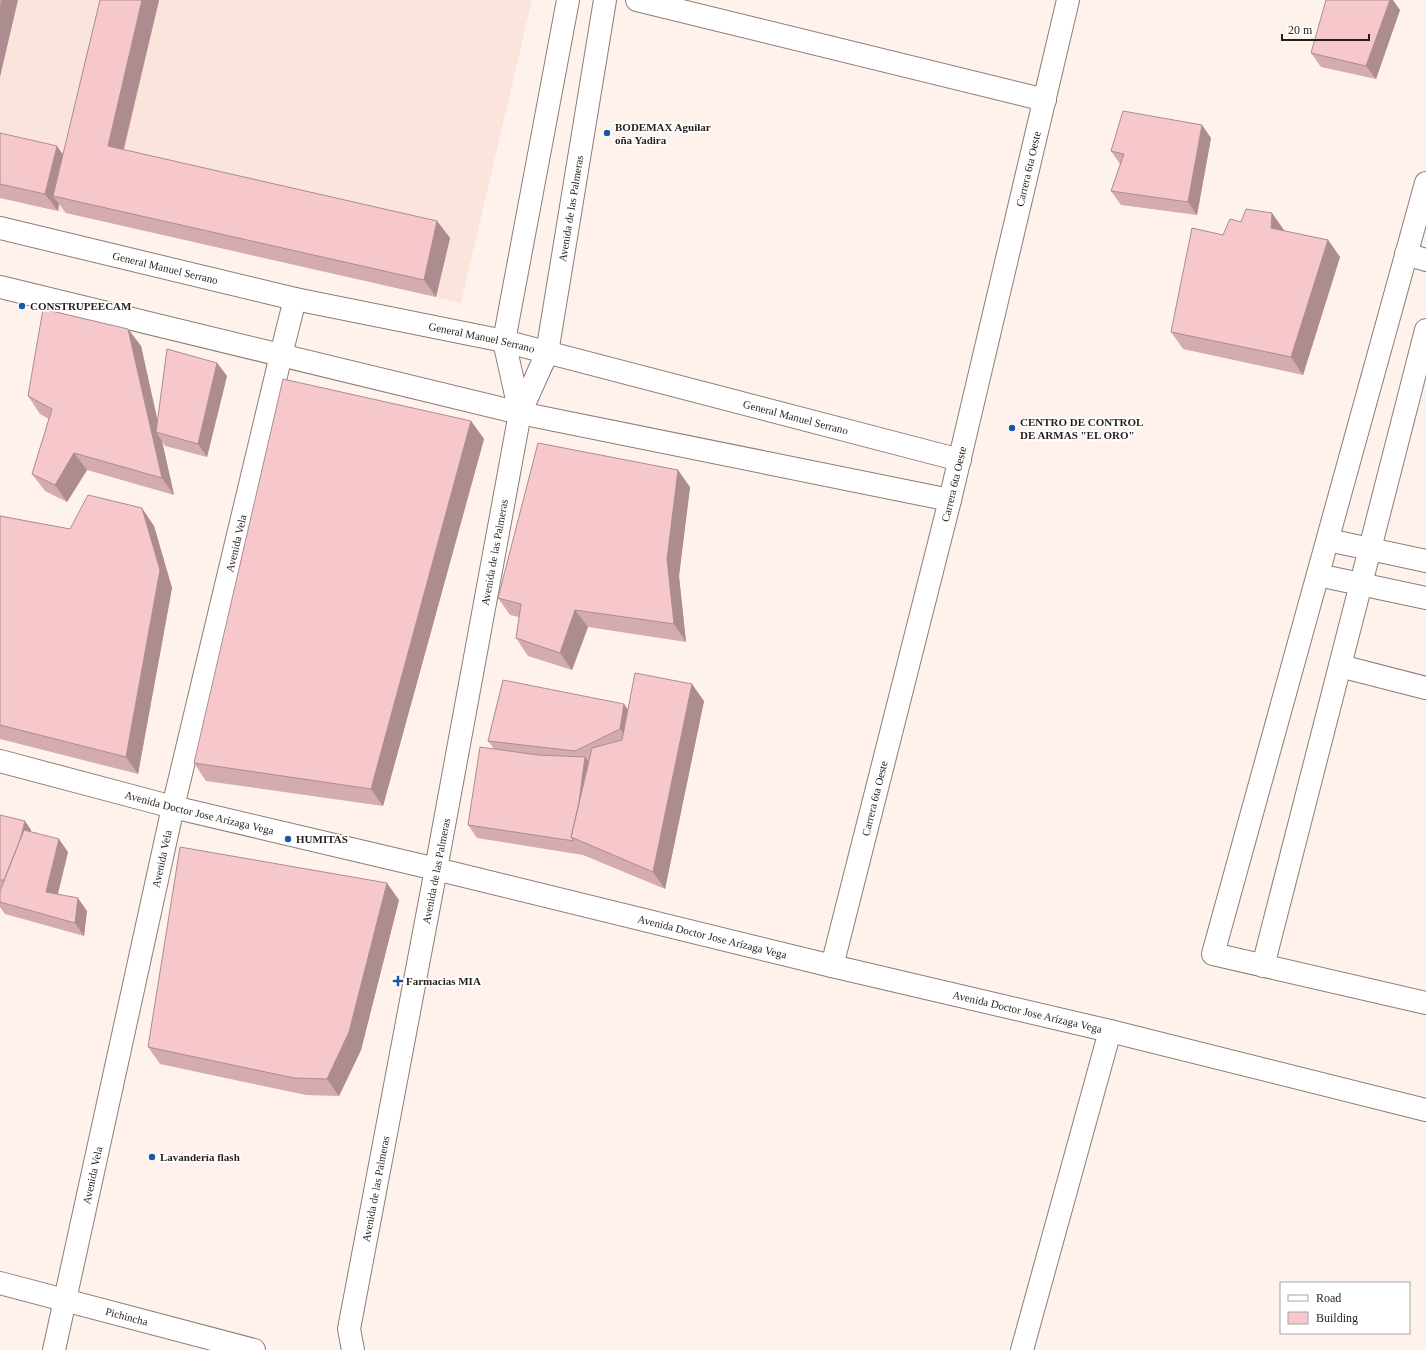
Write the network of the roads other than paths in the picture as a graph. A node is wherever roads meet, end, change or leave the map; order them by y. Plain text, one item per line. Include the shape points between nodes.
1 (568, 0) edge
2 (605, 0) edge
3 (637, 0) edge
4 (1068, 0) edge
5 (1045, 100) junction
6 (1426, 183) edge
7 (0, 228) edge
8 (1416, 257) edge
9 (0, 287) edge
10 (295, 299) junction
11 (1426, 330) edge
12 (504, 341) junction
13 (547, 353) junction
14 (280, 355) junction
15 (520, 413) junction
16 (960, 460) junction
17 (950, 500) junction
18 (1328, 540) junction
19 (1370, 549) junction
20 (1426, 561) edge
21 (1318, 575) junction
22 (1360, 584) junction
23 (1426, 598) edge
24 (1340, 666) junction
25 (1426, 688) edge
26 (0, 761) edge
27 (173, 807) junction
28 (436, 869) junction
29 (832, 966) junction
30 (1262, 966) junction
31 (1426, 1003) edge
32 (1110, 1031) junction
33 (1426, 1110) edge
34 (0, 1283) edge
35 (65, 1301) junction
36 (349, 1329) junction
37 (54, 1350) edge
38 (254, 1350) edge
39 (336, 1350) edge
40 (353, 1350) edge
41 (1022, 1350) edge

1 - 12 street, Avenida de las Palmeras
2 - 13 street, Avenida de las Palmeras
3 - 5 street
4 - 5 street, Carrera 6ta Oeste
5 - 16 street, Carrera 6ta Oeste
6 - 8 street
7 - 10 street, General Manuel Serrano
8 - 18 street
9 - 14 street
10 - 12 street, General Manuel Serrano
10 - 14 street, Avenida Vela
11 - 19 street
12 - 13 street, General Manuel Serrano
12 - 15 street, Avenida de las Palmeras
13 - 15 street, Avenida de las Palmeras
13 - 16 street, General Manuel Serrano
14 - 15 street
14 - 27 street, Avenida Vela
15 - 17 street
15 - 28 street, Avenida de las Palmeras
16 - 17 street, Carrera 6ta Oeste
17 - 29 street, Carrera 6ta Oeste
18 - 19 street
18 - 21 street
19 - 20 street
19 - 22 street
21 - 22 street
21 - 30 street via 1213,954
22 - 23 street
22 - 24 street
24 - 25 street
24 - 30 street
26 - 27 street, Avenida Doctor Jose Arízaga Vega
27 - 28 street, Avenida Doctor Jose Arízaga Vega
27 - 35 street, Avenida Vela
28 - 29 street, Avenida Doctor Jose Arízaga Vega
28 - 36 street, Avenida de las Palmeras
29 - 32 street, Avenida Doctor Jose Arízaga Vega
30 - 31 street
32 - 33 street, Avenida Doctor Jose Arízaga Vega
32 - 41 street
34 - 35 street, Pichincha
35 - 37 street, Avenida Vela
35 - 38 street, Pichincha
36 - 39 street, Avenida de las Palmeras
36 - 40 street, Avenida de las Palmeras

